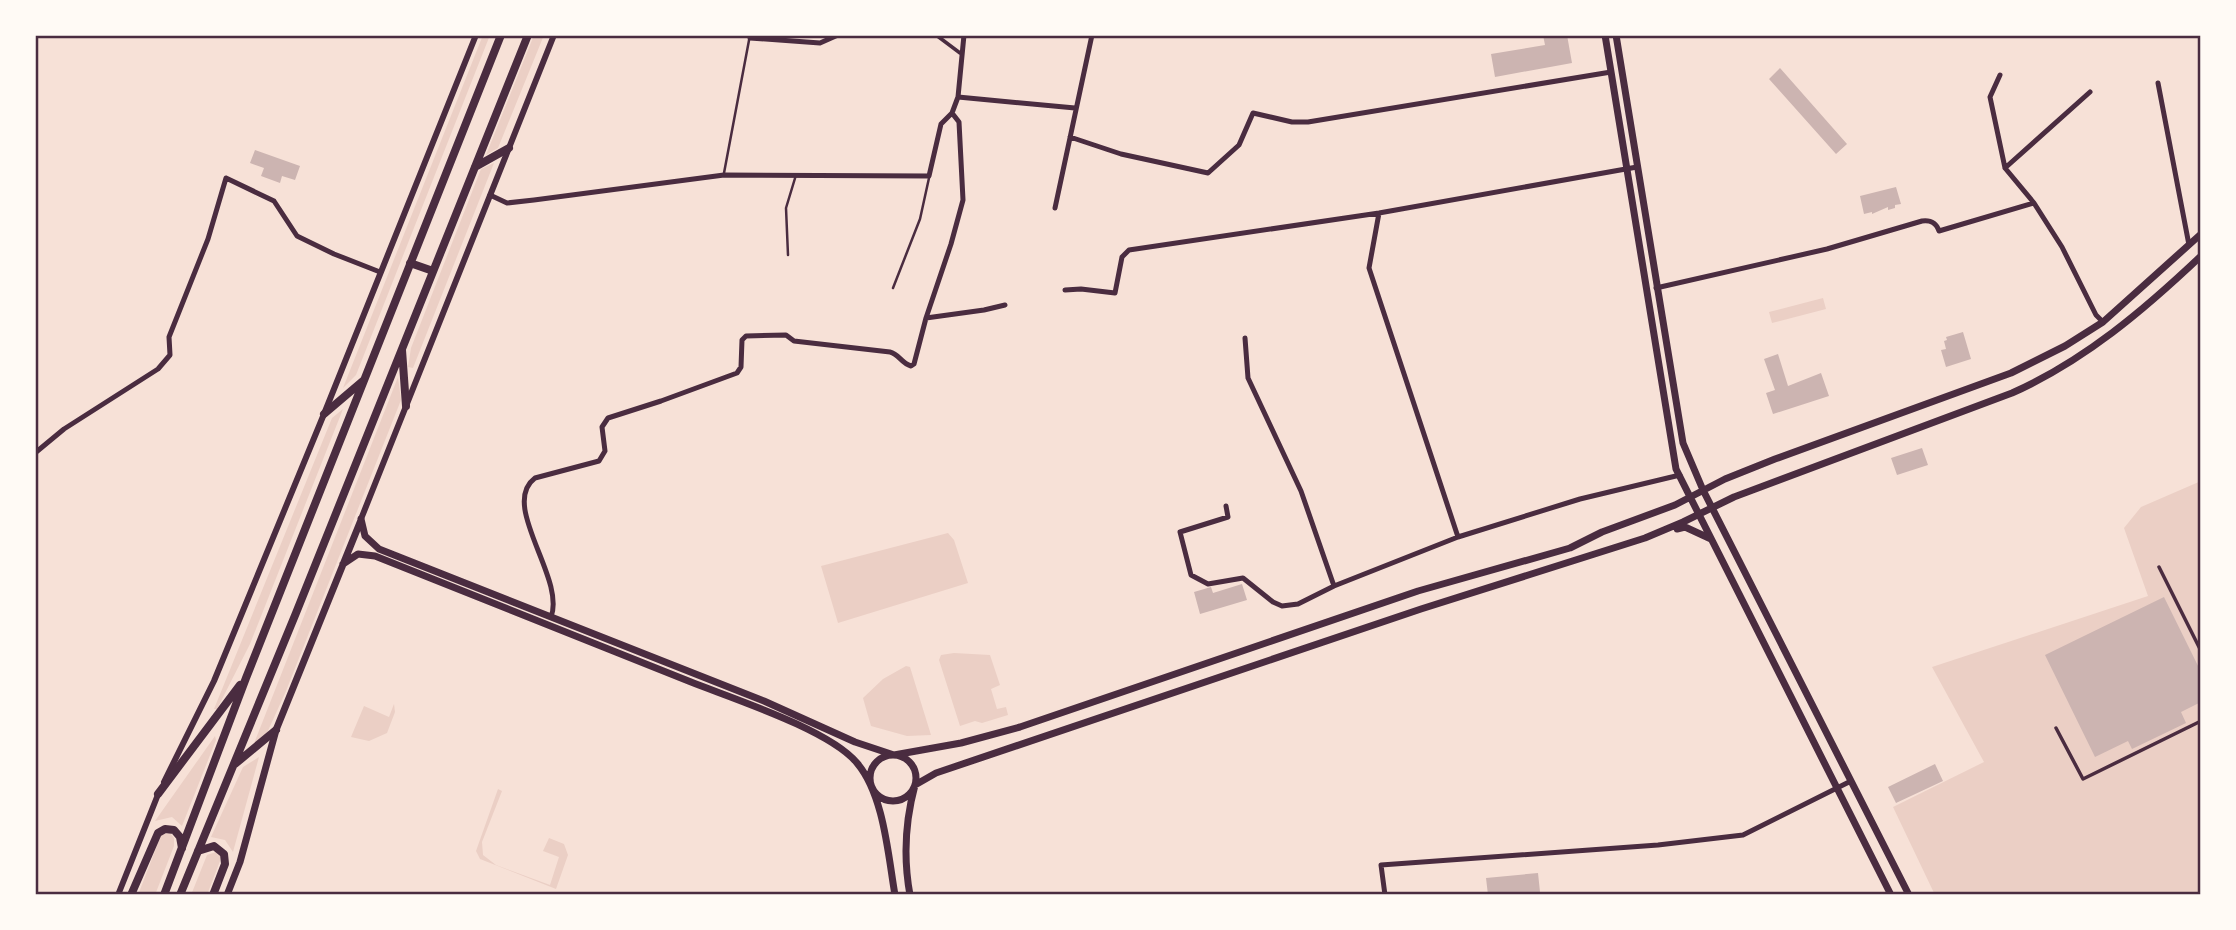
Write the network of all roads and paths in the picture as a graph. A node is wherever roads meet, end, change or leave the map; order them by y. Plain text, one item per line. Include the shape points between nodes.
1 (476, 35) edge
2 (501, 35) edge
3 (528, 35) edge
4 (554, 35) edge
5 (838, 35) edge
6 (936, 35) edge
7 (964, 35) edge
8 (1092, 35) edge
9 (1217, 35) edge
10 (1226, 35) edge
11 (1605, 35) edge
12 (1616, 35) edge
13 (750, 36) edge
14 (960, 53) junction
15 (1611, 72) junction
16 (2000, 75) dead end
17 (2158, 83) dead end
18 (2090, 93) dead end
19 (958, 97) junction
20 (1075, 108) junction
21 (952, 113) junction
22 (1070, 138) junction
23 (509, 148) junction
24 (475, 167) junction
25 (1637, 167) junction
26 (2005, 168) junction
27 (1625, 169) junction
28 (724, 175) junction
29 (796, 175) junction
30 (929, 176) junction
31 (490, 195) junction
32 (2034, 203) junction
33 (1055, 208) dead end
34 (1379, 213) junction
35 (2201, 234) edge
36 (2189, 245) junction
37 (788, 255) dead end
38 (2199, 258) edge
39 (410, 263) junction
40 (433, 271) junction
41 (380, 272) junction
42 (893, 288) dead end
43 (1656, 288) junction
44 (1065, 290) dead end
45 (1005, 305) dead end
46 (926, 317) junction
47 (2103, 321) junction
48 (2114, 332) junction
49 (1245, 338) dead end
50 (402, 346) junction
51 (2046, 356) junction
52 (2055, 372) junction
53 (366, 378) junction
54 (1997, 379) junction
55 (2003, 397) junction
56 (406, 406) junction
57 (324, 414) junction
58 (35, 453) edge
59 (1680, 475) junction
60 (1703, 490) junction
61 (1690, 496) junction
62 (1226, 506) dead end
63 (1713, 508) junction
64 (1699, 515) junction
65 (361, 519) junction
66 (1659, 533) junction
67 (1458, 537) junction
68 (1712, 540) junction
69 (343, 564) junction
70 (2160, 567) dead end
71 (1334, 586) junction
72 (551, 617) junction
73 (2201, 650) edge
74 (246, 678) junction
75 (2201, 721) edge
76 (2056, 728) dead end
77 (276, 730) junction
78 (894, 755) junction
79 (233, 766) junction
80 (1851, 781) junction
81 (915, 785) junction
82 (871, 788) junction
83 (1838, 789) junction
84 (158, 794) junction
85 (182, 848) junction
86 (197, 852) junction
87 (118, 895) edge
88 (131, 895) edge
89 (164, 895) edge
90 (180, 895) edge
91 (213, 895) edge
92 (226, 895) edge
93 (895, 895) edge
94 (910, 895) edge
95 (1385, 895) edge
96 (1891, 895) edge
97 (1909, 895) edge

1 - 41 street
2 - 39 main road
3 - 24 main road
4 - 23 street
5 - 13 street via 820,43
6 - 14 street
7 - 14 street
8 - 20 street
9 - 10 street
11 - 15 main road
12 - 25 main road
13 - 28 lane
14 - 19 street
15 - 22 street via 1308,122 1253,113 1239,145 1208,173
15 - 27 main road
16 - 26 street via 1990,97
17 - 36 street
18 - 26 street
19 - 20 street
19 - 21 street
20 - 22 street
21 - 30 street via 942,124
21 - 46 street via 959,122 963,200
22 - 33 street
23 - 24 main road
23 - 31 street
24 - 40 main road
25 - 27 street
25 - 43 main road
26 - 32 street
27 - 34 street
27 - 59 main road via 1673,457
28 - 29 street
28 - 31 street via 507,203
29 - 30 street
29 - 37 lane via 786,208
30 - 42 lane via 920,219
31 - 56 street
32 - 43 street via 1939,231 1922,220 1827,248
32 - 47 street
34 - 44 street via 1129,250 1122,257 1115,293
34 - 67 street via 1369,268
35 - 36 main road
36 - 38 main road
36 - 47 main road
38 - 48 main road
39 - 40 main road
39 - 53 main road
40 - 50 main road
41 - 57 street
41 - 58 street via 297,236 274,201 226,178 208,239 169,337 166,361
43 - 60 main road via 1685,450
45 - 46 street
46 - 72 street via 911,366 890,352 794,341 786,335 746,336 737,373 608,418 602,427 605,451 599,461 535,478 523,496 555,599
47 - 48 main road
47 - 51 main road
48 - 52 main road
49 - 71 street via 1248,378 1301,491
50 - 56 main road
50 - 79 main road
51 - 52 main road
51 - 54 main road
52 - 55 main road
53 - 57 main road
53 - 74 main road
54 - 55 main road
54 - 60 main road via 1775,459
55 - 63 main road via 1734,496
56 - 65 street
57 - 84 street via 214,681
59 - 61 main road
59 - 67 street via 1580,499
60 - 61 main road
60 - 63 main road
61 - 64 main road
61 - 78 main road via 1570,548 1418,591 1020,727 961,744
62 - 71 street via 1228,517 1180,532 1191,575 1208,584 1243,578 1282,606 1298,604
63 - 64 main road
63 - 80 main road
64 - 66 main road
64 - 68 main road
65 - 69 main road
65 - 72 main road via 365,536 379,549
66 - 68 main road via 1685,527
66 - 81 main road via 989,754
67 - 71 street
68 - 83 main road
69 - 77 main road
69 - 82 main road via 358,554 376,556 765,712 838,746 863,770
70 - 73 street
72 - 78 main road
74 - 84 main road
74 - 85 main road
75 - 76 street via 2083,779
77 - 79 main road
77 - 92 main road via 240,862
78 - 81 main road via 912,765
78 - 82 main road via 873,765
79 - 86 main road
80 - 83 street
80 - 97 main road
81 - 82 main road via 906,798 890,802
81 - 94 main road via 905,844
82 - 93 main road
83 - 95 street via 1743,835 1381,865
83 - 96 main road
84 - 87 street
85 - 88 main road via 174,830 158,833
85 - 89 main road
86 - 90 main road
86 - 91 main road via 214,846 224,854 225,864

